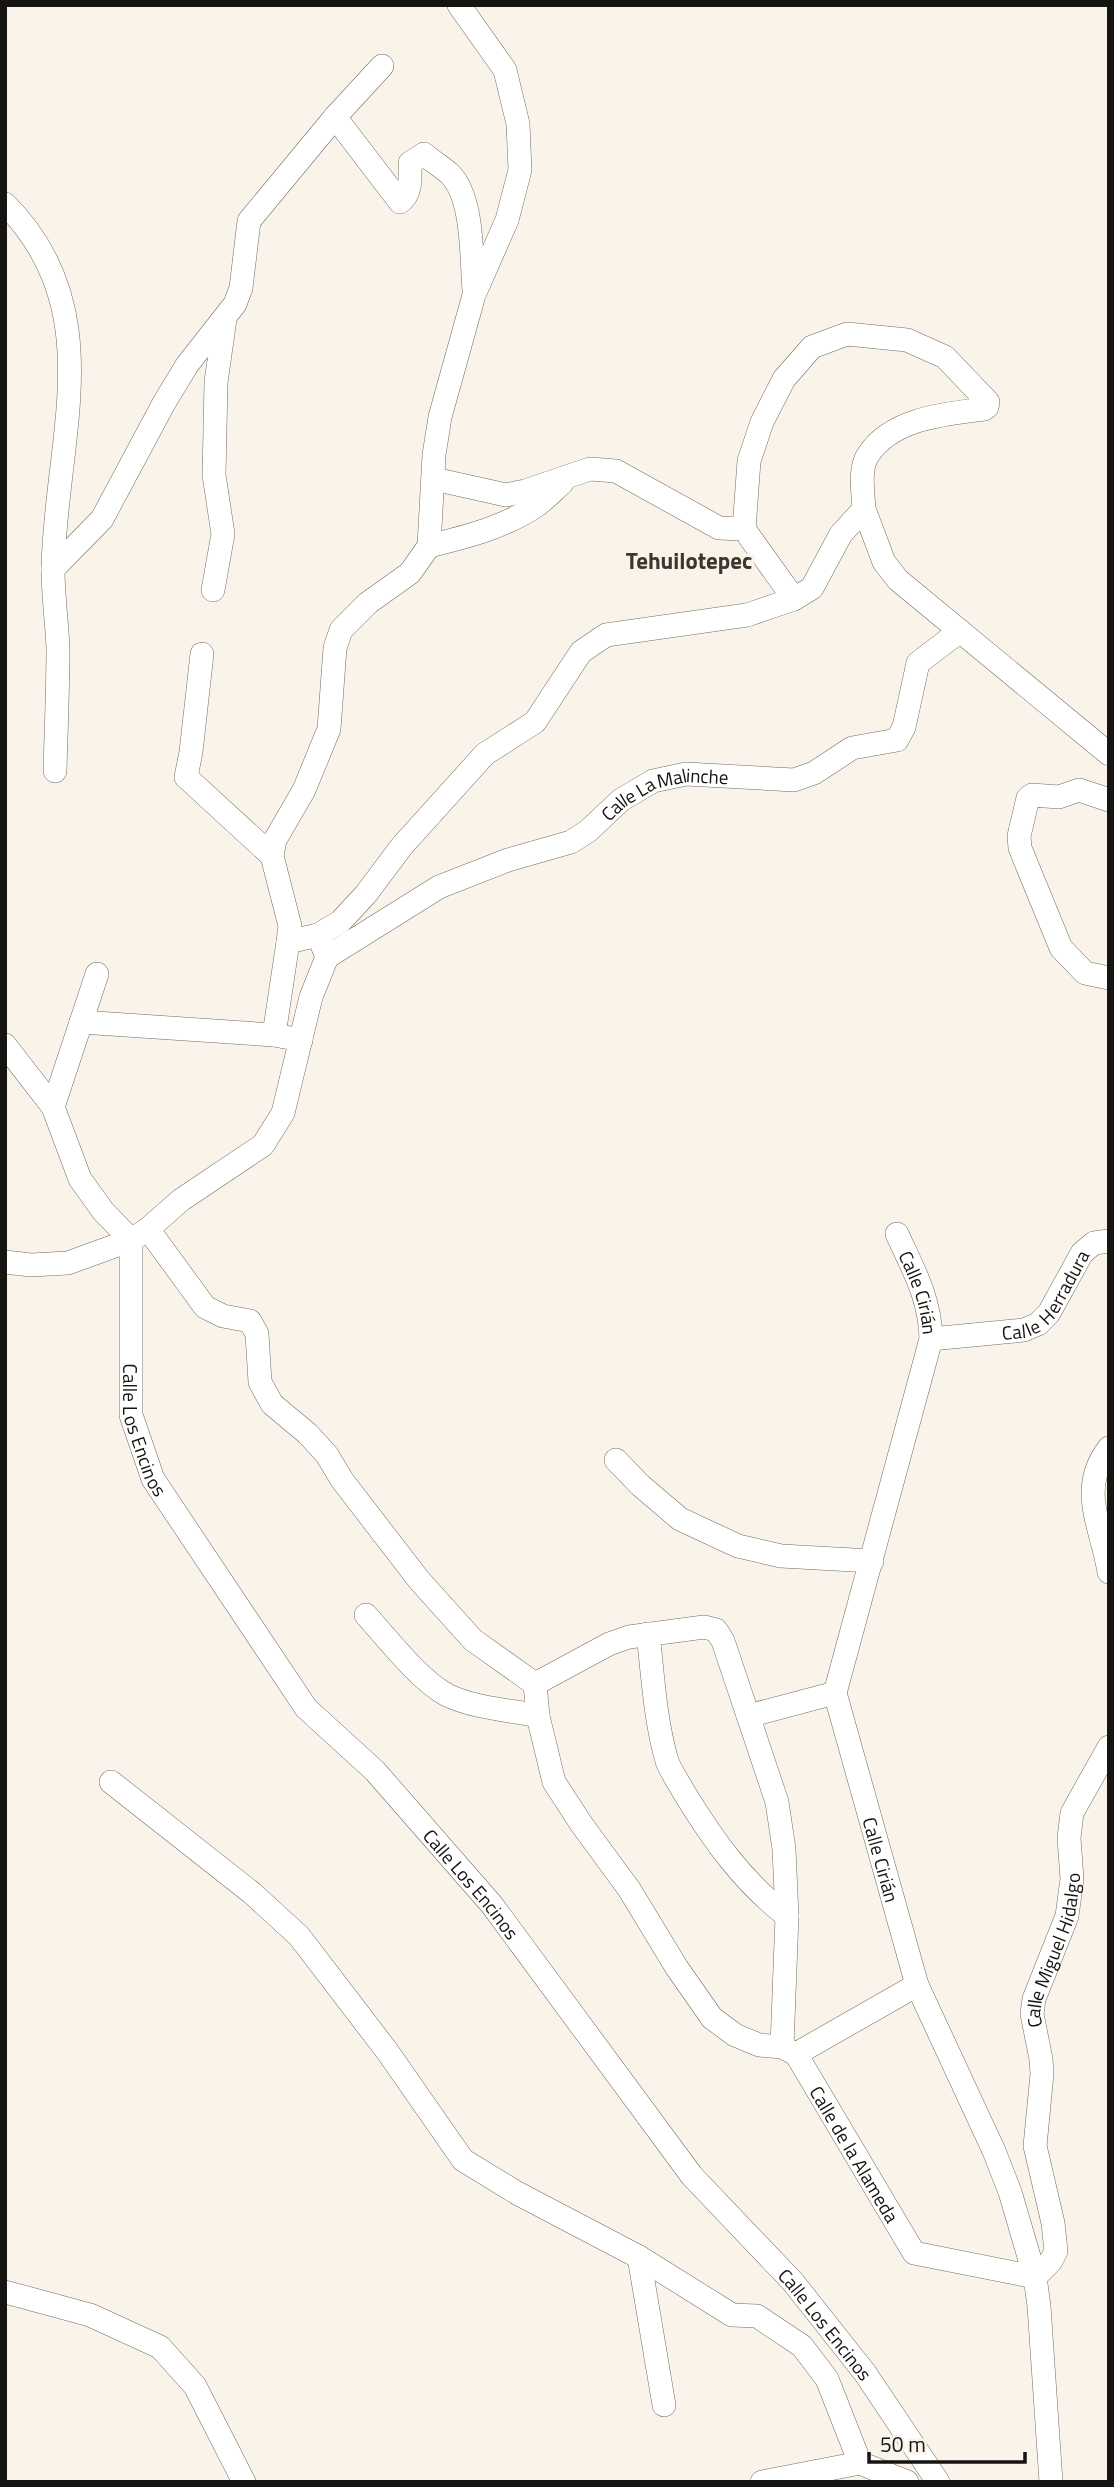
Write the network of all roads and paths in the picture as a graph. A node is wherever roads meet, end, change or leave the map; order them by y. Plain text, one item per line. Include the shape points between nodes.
1 (459, 5) edge
2 (382, 66) dead end
3 (335, 117) junction
4 (5, 204) edge
5 (474, 295) junction
6 (225, 319) junction
7 (570, 476) junction
8 (434, 479) junction
9 (864, 509) junction
10 (744, 529) junction
11 (429, 545) junction
12 (53, 569) junction
13 (213, 590) dead end
14 (794, 599) junction
15 (960, 631) junction
16 (202, 654) dead end
17 (1109, 754) edge
18 (55, 771) dead end
19 (1109, 800) edge
20 (272, 856) junction
21 (318, 936) junction
22 (288, 942) junction
23 (327, 957) junction
24 (97, 974) dead end
25 (1109, 978) edge
26 (81, 1022) junction
27 (274, 1035) junction
28 (301, 1040) junction
29 (5, 1045) edge
30 (53, 1107) junction
31 (897, 1234) dead end
32 (140, 1235) junction
33 (1109, 1241) edge
34 (5, 1262) edge
35 (931, 1339) junction
36 (1109, 1448) edge
37 (616, 1460) dead end
38 (872, 1561) junction
39 (1109, 1572) edge
40 (366, 1615) dead end
41 (648, 1634) junction
42 (535, 1684) junction
43 (835, 1693) junction
44 (538, 1716) junction
45 (748, 1716) junction
46 (1109, 1747) edge
47 (111, 1782) dead end
48 (787, 1916) junction
49 (917, 1985) junction
50 (789, 2051) junction
51 (639, 2257) junction
52 (1034, 2277) junction
53 (5, 2292) edge
54 (664, 2405) dead end
55 (860, 2463) junction
56 (244, 2482) edge
57 (762, 2482) edge
58 (907, 2482) edge
59 (938, 2482) edge
60 (1051, 2482) edge

1 - 5 street via 505,70 518,124 517,183 507,220
2 - 3 street
3 - 5 street via 400,202 407,197 410,163 416,158 424,155 451,175 468,217
3 - 6 street via 249,221 241,288
4 - 12 street via 47,260 65,313 71,384
5 - 8 street via 440,417
6 - 12 street via 187,365 102,520
6 - 13 street via 216,382 215,475 223,534
7 - 8 street via 506,495
7 - 10 street via 590,468 616,471 719,528
7 - 11 street via 537,505 502,523
8 - 11 street
9 - 10 street via 867,456 885,438 935,416 987,407 985,397 945,358 907,340 847,334 812,347 784,379 749,461
9 - 14 street via 842,534 811,587
9 - 15 street via 884,562 898,580
10 - 14 street
11 - 20 street via 410,573 341,630 335,648 329,729 304,790 275,840
12 - 18 street via 58,647
14 - 21 street via 747,615 606,635 581,652 535,722 485,754 340,922
15 - 17 street
15 - 23 street, Calle La Malinche via 918,663 897,740 852,748 814,773 794,780 686,774 653,781 621,800 571,842 439,887
16 - 20 street via 186,776
19 - 25 street via 1079,790 1059,797 1032,795 1019,836 1061,948 1084,973
20 - 22 street via 290,926
21 - 22 street
21 - 23 street
22 - 27 street
23 - 28 street
24 - 26 street
26 - 27 street
26 - 30 street
27 - 28 street
28 - 32 street via 283,1113 263,1145 181,1200
29 - 30 street
30 - 32 street via 80,1179 103,1211
31 - 35 street, Calle Cirián via 924,1294
32 - 34 street via 68,1263
32 - 42 street via 205,1307 250,1321 257,1334 260,1382 272,1404 327,1455 419,1580 473,1640
32 - 59 street, Calle Los Encinos via 131,1415 153,1479 306,1709 375,1771 492,1905 692,2176 793,2282 865,2373
33 - 35 street, Calle Herradura via 1082,1253 1049,1313 1038,1324 1024,1330
35 - 38 street, Calle Cirián
36 - 39 street via 1092,1481
37 - 38 street via 680,1519 738,1546 781,1556
38 - 43 street, Calle Cirián
40 - 44 street via 426,1680 447,1695
41 - 42 street via 609,1644
41 - 45 street via 704,1627 716,1630
41 - 48 street via 667,1763 727,1858
42 - 44 street
43 - 45 street
43 - 49 street, Calle Cirián
44 - 50 street via 554,1782 712,2018 734,2035
45 - 48 street via 778,1802
46 - 52 street, Calle Miguel Hidalgo via 1072,1813 1067,1916 1033,2006 1042,2067 1035,2146 1056,2252
47 - 51 street via 252,1892 299,1936 463,2160
48 - 50 street
49 - 50 street
49 - 52 street, Calle Cirián via 994,2151
50 - 52 street, Calle de la Alameda via 914,2253
51 - 54 street
51 - 55 street via 732,2315 757,2316 802,2346 827,2379
52 - 60 street, Calle Cirián
53 - 56 street via 90,2315 160,2347 195,2386
55 - 57 street
55 - 58 street

